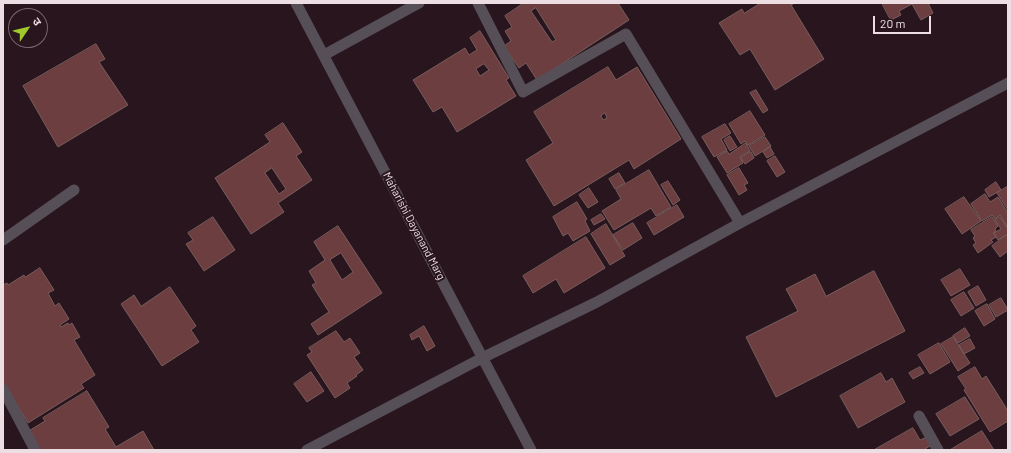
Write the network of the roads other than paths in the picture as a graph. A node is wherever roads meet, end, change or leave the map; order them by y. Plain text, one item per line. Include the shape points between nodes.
1 (296, 3) edge
2 (419, 3) edge
3 (478, 3) edge
4 (324, 55) junction
5 (1008, 83) edge
6 (74, 190) dead end
7 (740, 223) junction
8 (3, 240) edge
9 (482, 358) junction
10 (3, 389) edge
11 (919, 416) dead end
12 (35, 450) edge
13 (306, 450) edge
14 (531, 450) edge
15 (938, 450) edge

1 - 4 street, Maharishi Dayanand Marg
2 - 4 street
3 - 7 street via 523,92 626,34
4 - 9 street, Maharishi Dayanand Marg
5 - 7 street
6 - 8 street
7 - 9 street via 596,302
9 - 13 street
9 - 14 street, Maharishi Dayanand Marg
10 - 12 street
11 - 15 street

